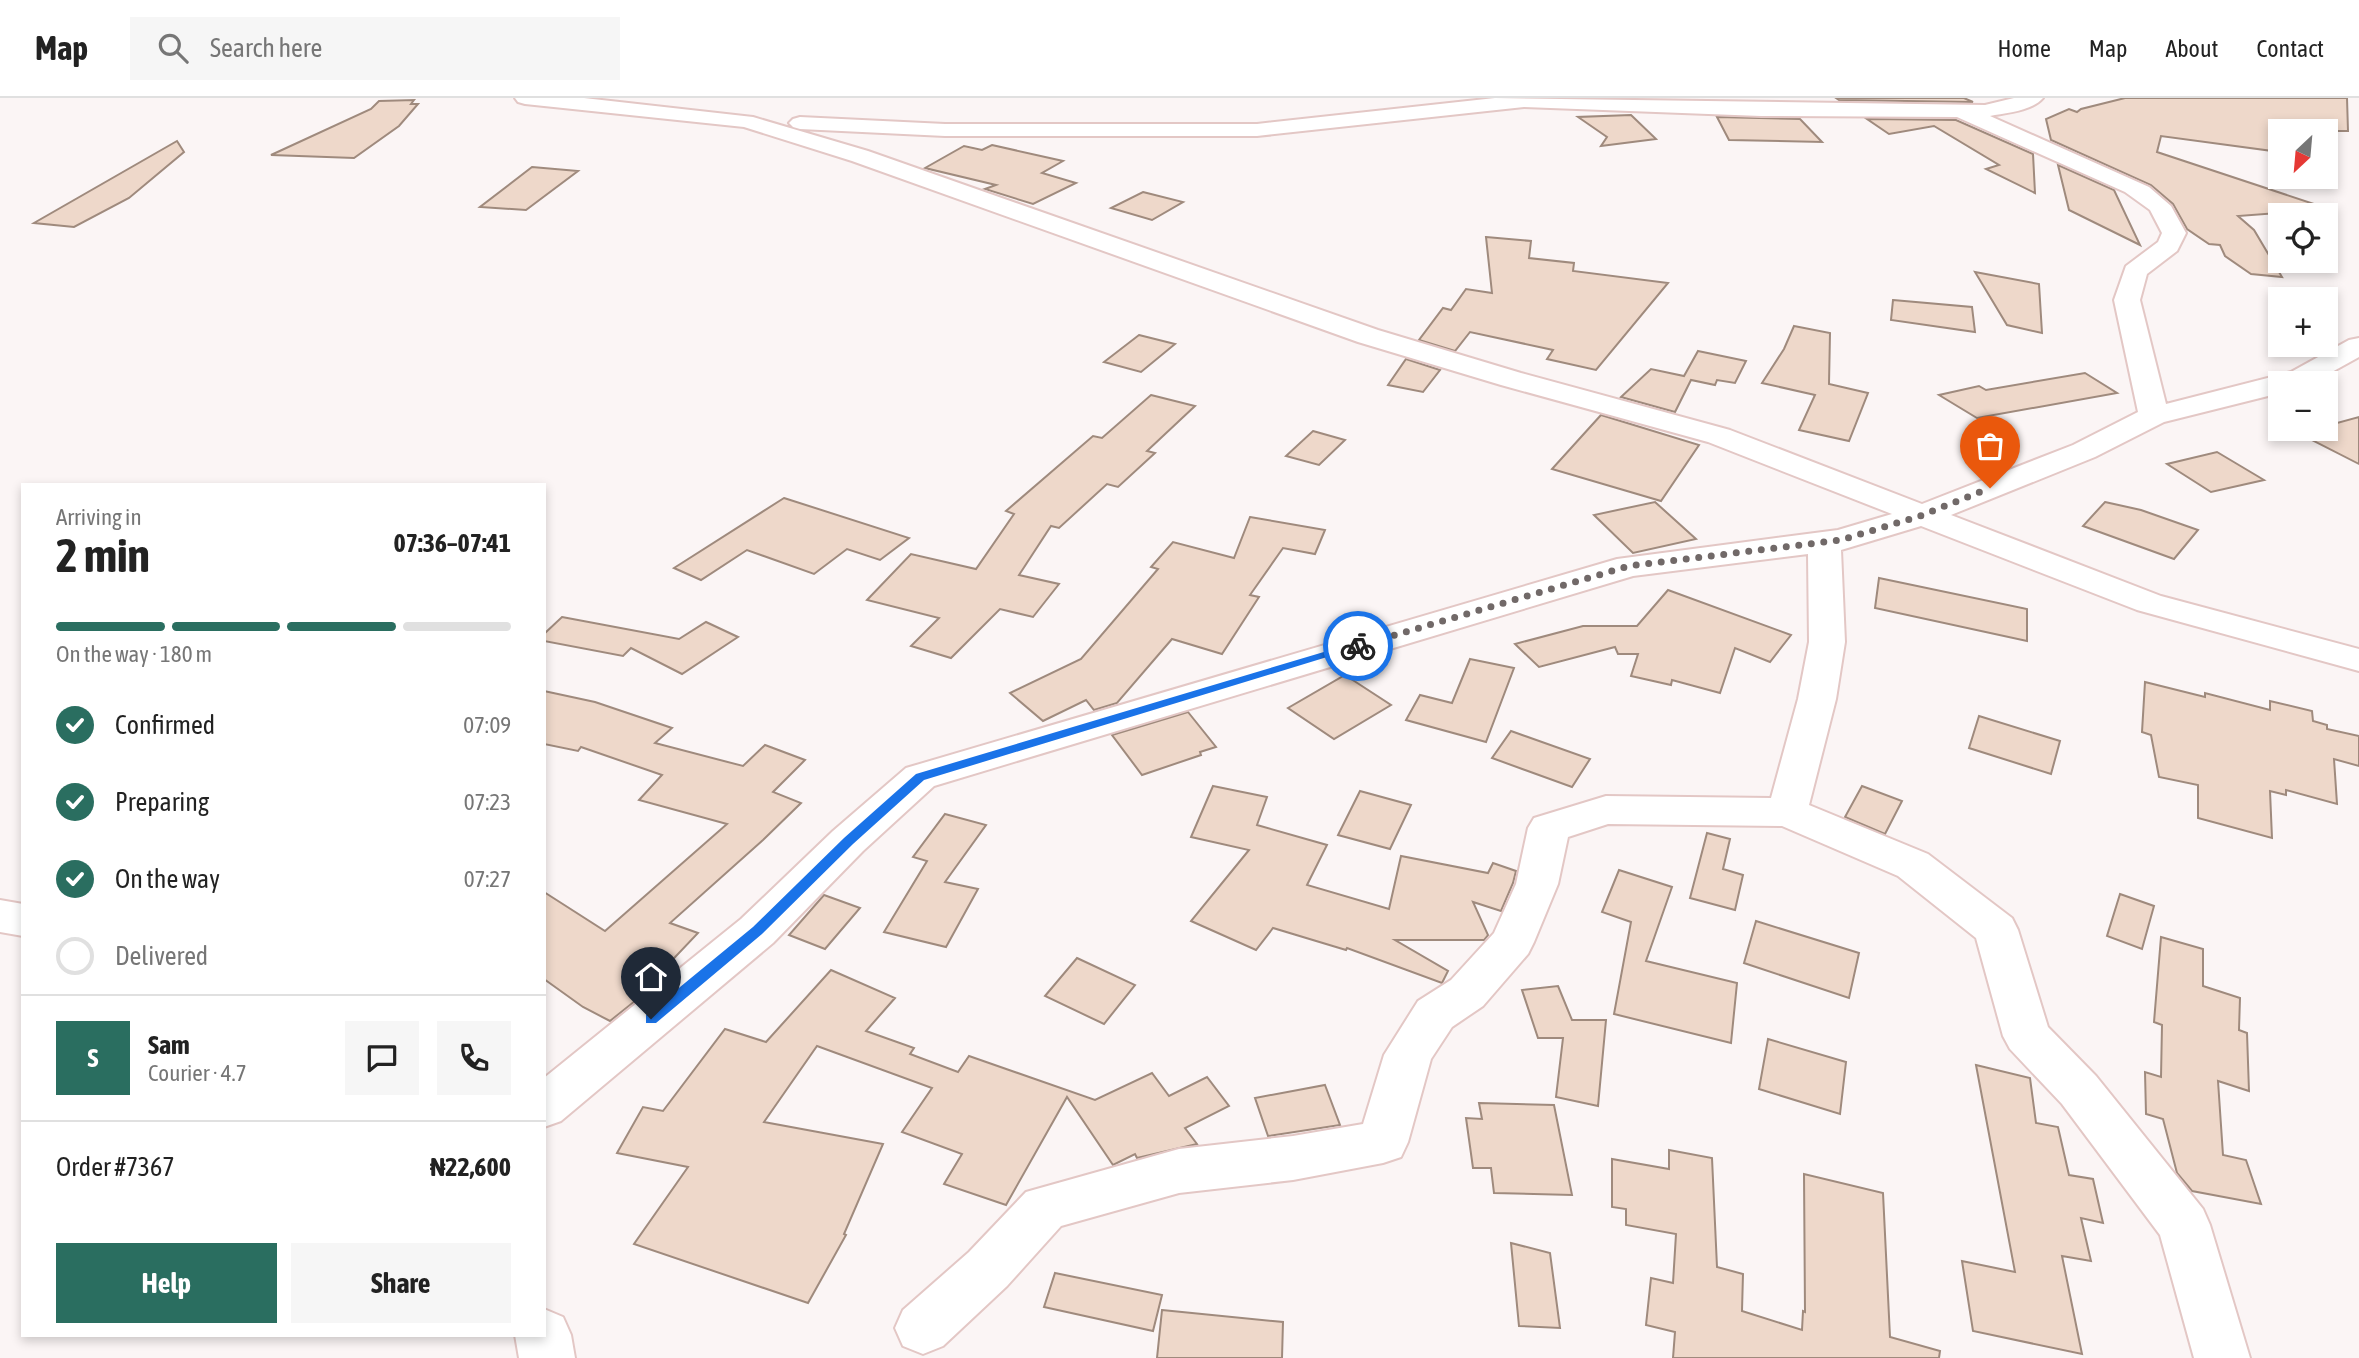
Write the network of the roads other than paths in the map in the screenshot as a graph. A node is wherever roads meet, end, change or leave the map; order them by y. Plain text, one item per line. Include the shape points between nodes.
1 (526, 98) edge
2 (2033, 98) edge
3 (1960, 111) junction
4 (746, 121) junction
5 (2359, 346) edge
6 (2314, 371) edge
7 (2268, 387) edge
8 (2154, 416) junction
9 (1920, 516) junction
10 (1824, 542) junction
11 (2359, 660) edge
12 (1787, 812) junction
13 (0, 916) edge
14 (21, 920) edge
15 (546, 1105) edge
16 (923, 1328) dead end
17 (543, 1337) edge
18 (547, 1358) edge
19 (2222, 1358) edge

1 - 4 street
2 - 3 street via 1985,111
3 - 4 street via 1761,110 1524,101 1257,130 1142,132
3 - 8 street via 2133,187 2157,201 2169,218 2174,233 2168,246 2135,271 2127,300
4 - 9 street via 860,156 1368,336 1719,436
5 - 6 street
7 - 8 street
8 - 9 street via 2084,451
9 - 10 street
9 - 11 street via 2149,603
10 - 12 street via 1827,642
10 - 15 street via 1629,566 920,777 757,931
12 - 16 street via 1606,810 1549,828 1537,884 1512,942 1467,993 1435,1014 1408,1055 1384,1142 1180,1171 1044,1208 988,1269
12 - 19 street via 1913,865 1996,930 2027,1036 2079,1090 2184,1225
13 - 14 street
17 - 18 street

